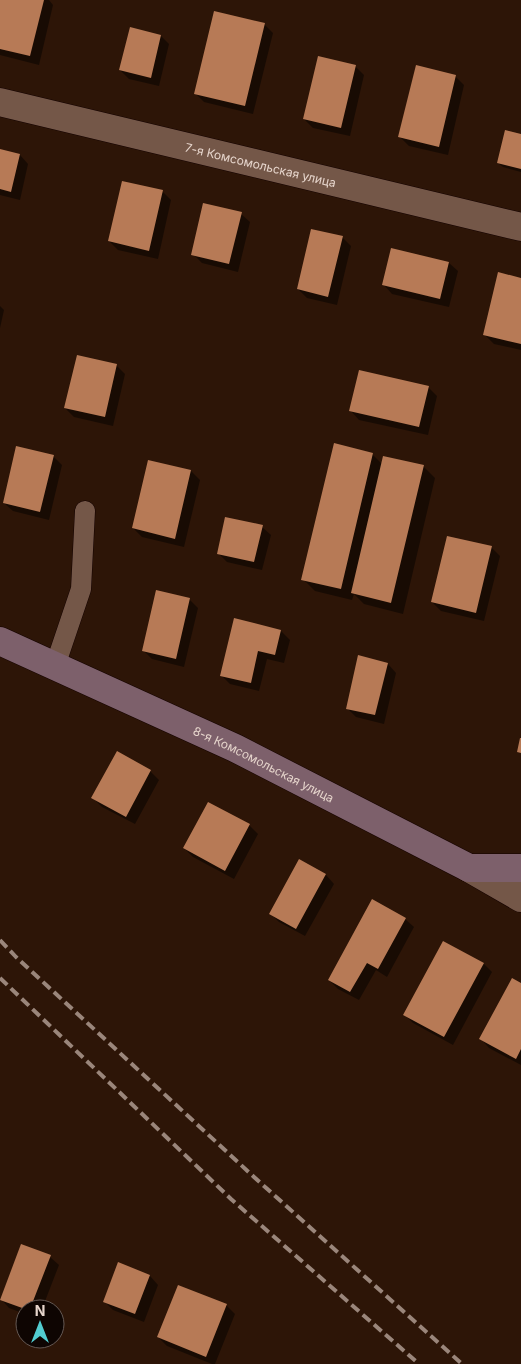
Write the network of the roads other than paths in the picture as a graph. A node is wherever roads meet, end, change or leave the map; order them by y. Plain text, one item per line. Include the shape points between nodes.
1 (0, 102) edge
2 (521, 227) edge
3 (85, 511) dead end
4 (0, 642) edge
5 (55, 666) junction
6 (469, 868) junction
7 (521, 868) edge
8 (521, 898) edge

1 - 2 street, 7-я Комсомольская улица
3 - 5 lane via 81,589
4 - 5 main road, 8-я Комсомольская улица
5 - 6 main road, 8-я Комсомольская улица via 235,748
6 - 7 main road
6 - 8 street, 8-я Комсомольская улица

